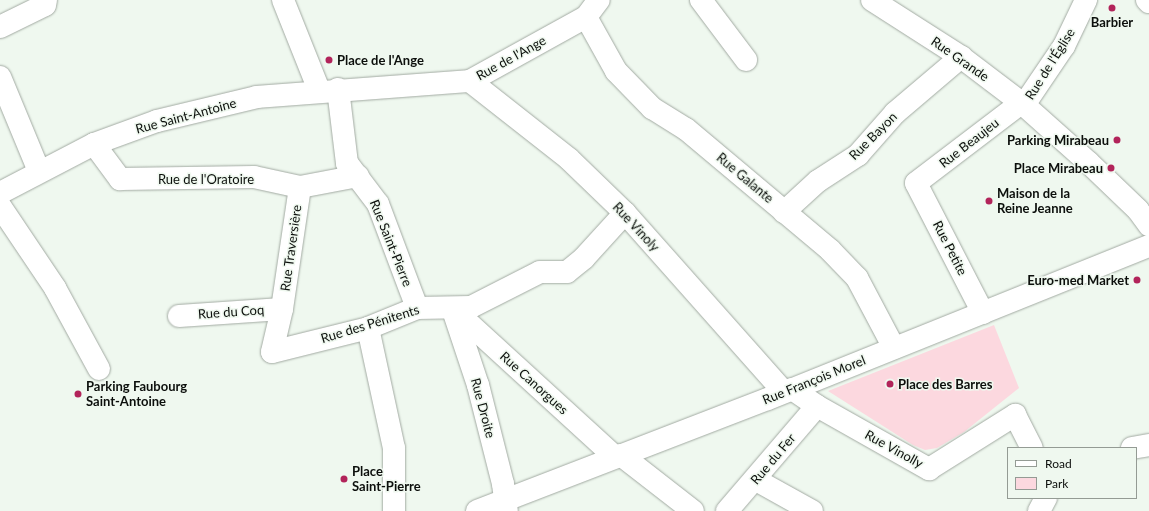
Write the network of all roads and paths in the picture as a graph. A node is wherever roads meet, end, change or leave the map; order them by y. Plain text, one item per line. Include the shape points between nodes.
1 (46, 0) edge
2 (283, 0) edge
3 (599, 0) edge
4 (701, 0) edge
5 (872, 0) edge
6 (1086, 0) edge
7 (586, 17) junction
8 (0, 27) edge
9 (961, 57) junction
10 (746, 60) dead end
11 (0, 76) edge
12 (470, 81) junction
13 (328, 90) junction
14 (1022, 104) junction
15 (94, 144) junction
16 (39, 171) junction
17 (358, 176) junction
18 (916, 183) joint
19 (300, 187) junction
20 (0, 193) edge
21 (0, 206) edge
22 (784, 212) junction
23 (625, 213) junction
24 (1149, 225) edge
25 (1149, 246) edge
26 (417, 308) junction
27 (452, 308) junction
28 (282, 309) junction
29 (983, 313) junction
30 (179, 316) dead end
31 (368, 328) junction
32 (894, 348) junction
33 (99, 369) dead end
34 (788, 391) junction
35 (817, 406) junction
36 (1149, 445) edge
37 (1031, 447) edge
38 (1137, 447) edge
39 (618, 456) junction
40 (756, 480) junction
41 (1045, 499) edge
42 (506, 505) edge
43 (394, 511) edge
44 (477, 511) edge
45 (693, 511) edge
46 (727, 511) edge
47 (812, 511) edge
48 (1039, 511) edge

1 - 8 street via 44,5
2 - 13 street, Rue Saint-Pierre
3 - 7 street, Rue de l'Ange
4 - 10 street
5 - 9 street, Rue Grande
6 - 14 street, Rue de l'Église via 1064,46
7 - 12 street, Rue de l'Ange
7 - 22 street, Rue Galante via 616,71 652,108 686,129
9 - 14 street, Rue Grande
9 - 22 street, Rue Bayon via 895,113 858,155 818,181
11 - 16 street
12 - 13 street, Rue de l'Ange
12 - 23 street, Rue Vinoly via 569,159
13 - 15 street, Rue Saint-Antoine via 257,97 157,121
13 - 17 street, Rue Saint-Pierre via 347,163
14 - 18 street, Rue Beaujeu
14 - 24 street, Rue Grande via 1138,210
15 - 16 street, Rue Saint-Antoine
15 - 19 street, Rue de l'Oratoire via 120,179 254,177
16 - 20 street, Rue Saint-Antoine
17 - 19 street, Rue de l'Oratoire
17 - 26 street, Rue Saint-Pierre via 378,204
18 - 29 street, Rue Petite
19 - 28 street, Rue Traversière
21 - 33 street via 55,288
22 - 32 street, Rue Galante via 830,250 857,278
23 - 27 street, Rue des Pénitents via 584,258 567,272 540,272 471,307
23 - 34 street, Rue Vinoly
25 - 29 street, Rue François Morel
26 - 27 street, Rue des Pénitents
26 - 31 street, Rue des Pénitents
27 - 39 street, Rue Canorgues
27 - 42 street, Rue Droite via 478,385
28 - 30 street, Rue du Coq
28 - 31 street, Rue des Pénitents via 272,352
29 - 32 street, Rue François Morel
31 - 43 street via 394,448
32 - 34 street, Rue François Morel
34 - 35 street, Rue Vinolly
34 - 39 street, Rue François Morel
35 - 37 street, Rue Vinolly via 929,469 1015,415
35 - 40 street, Rue du Fer
36 - 38 street
39 - 42 street, Rue François Morel
39 - 45 street, Rue Canorgues
40 - 46 street, Rue du Fer
40 - 47 street
41 - 48 street
42 - 44 street, Rue François Morel

